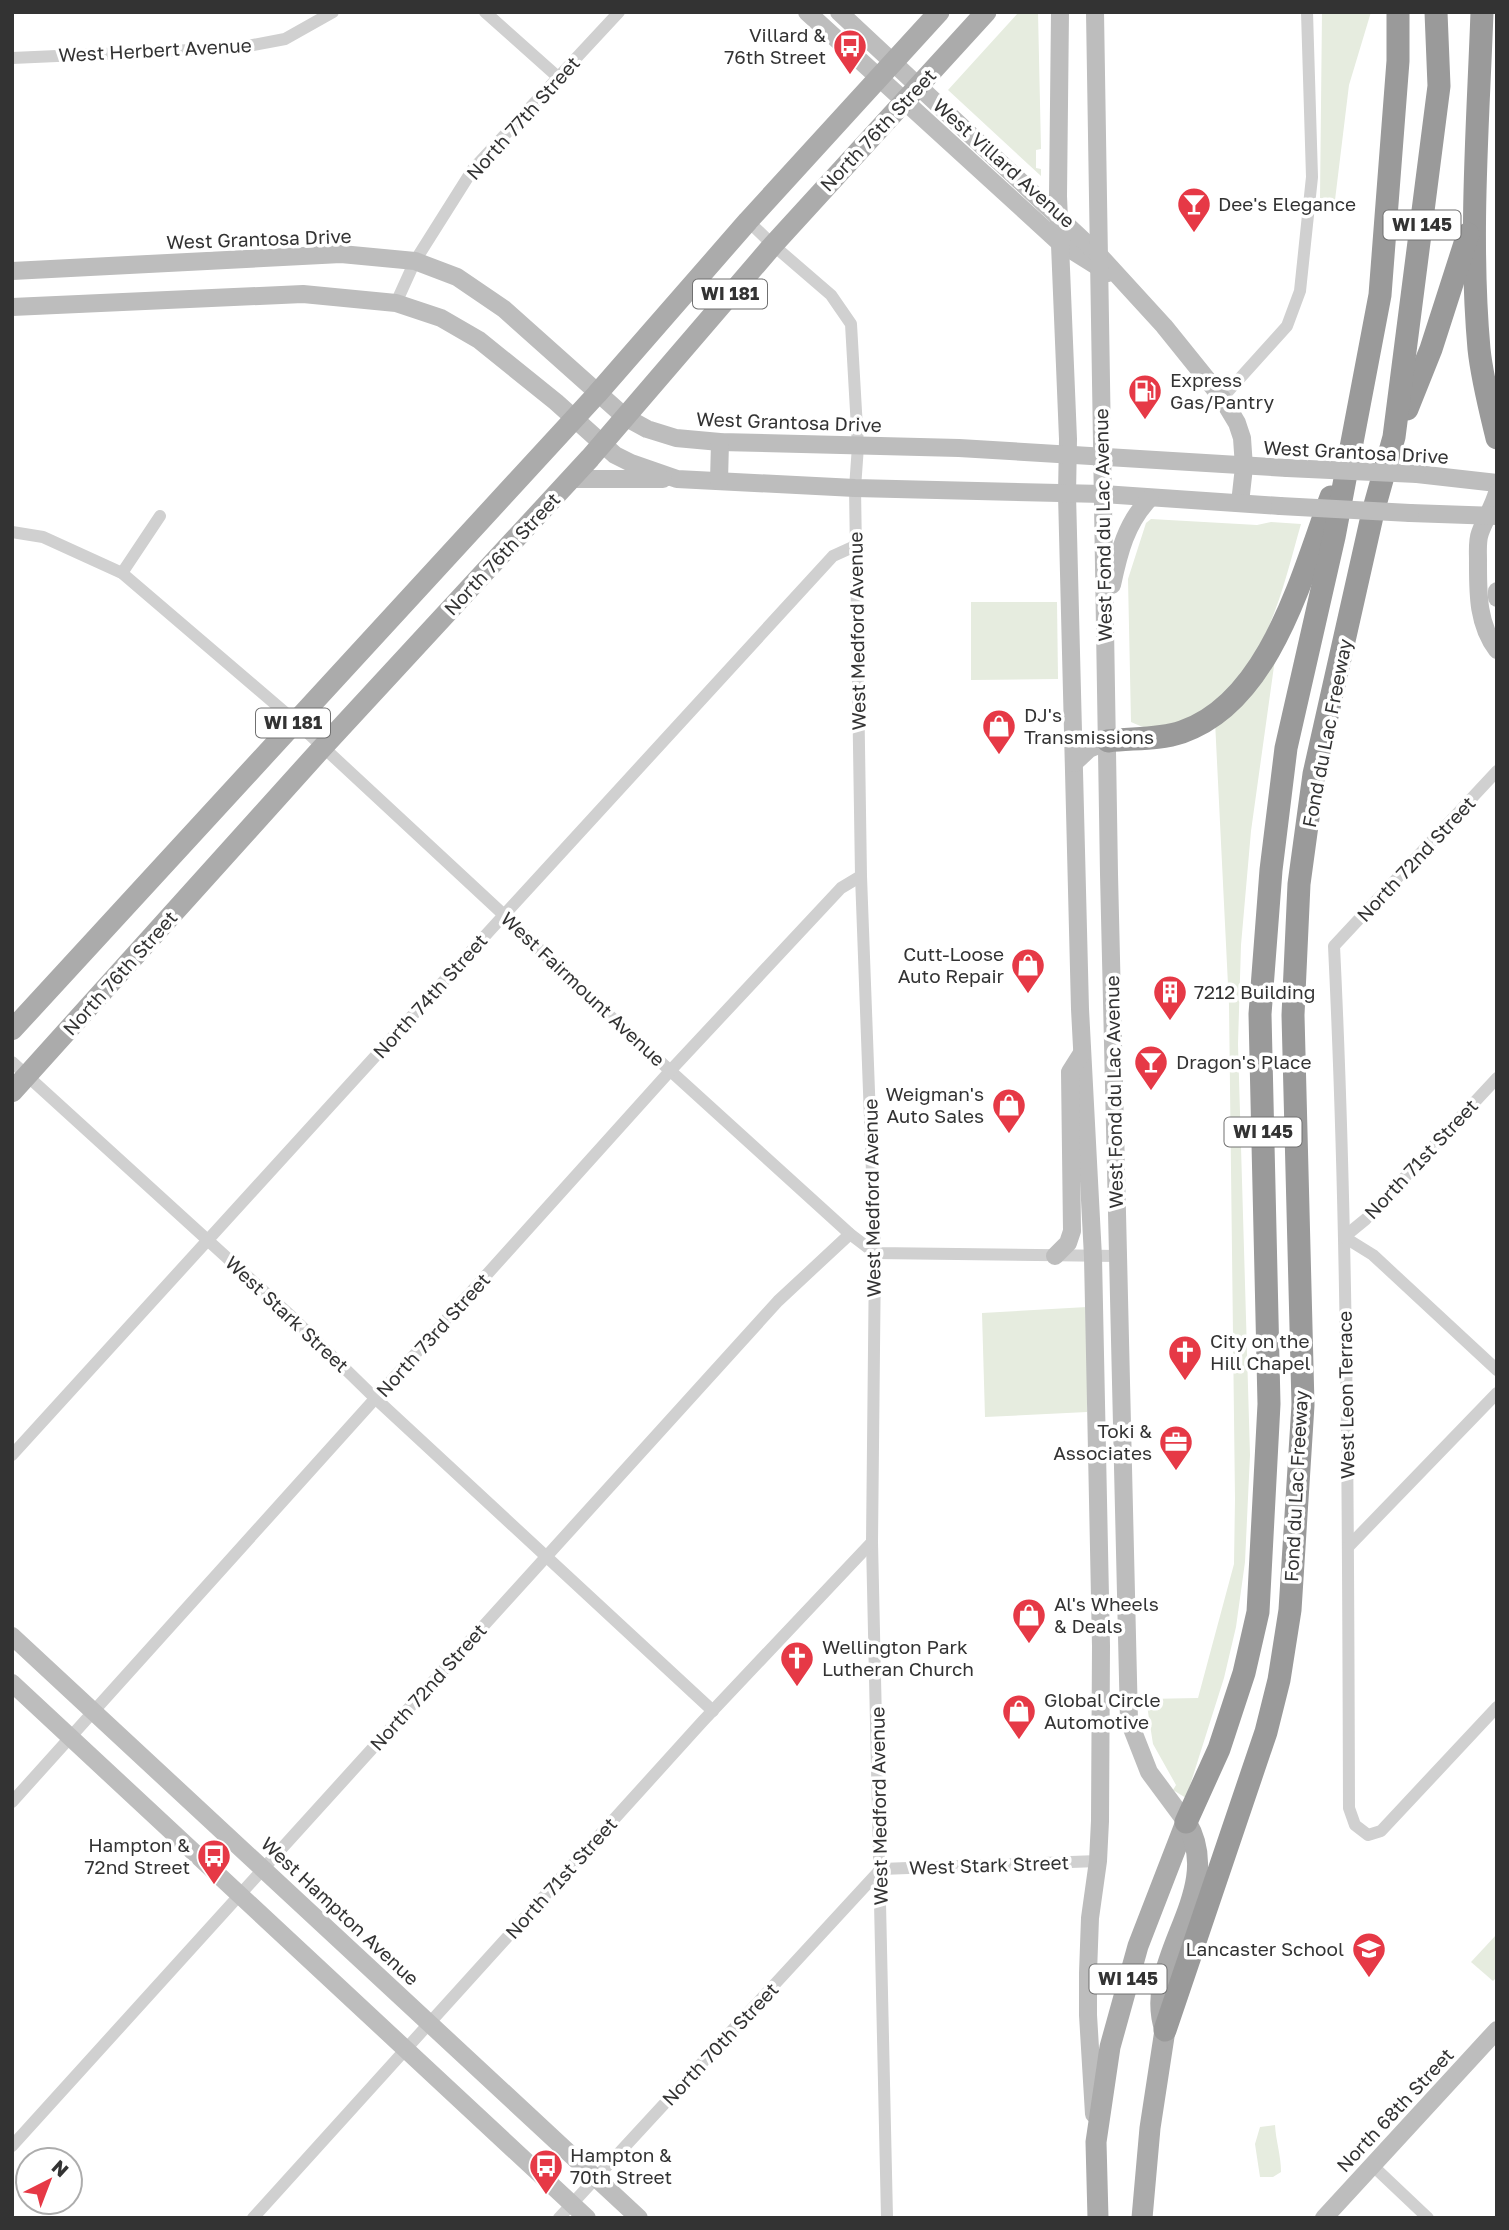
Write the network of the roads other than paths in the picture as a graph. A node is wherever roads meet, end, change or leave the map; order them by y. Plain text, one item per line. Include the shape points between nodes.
1 (333, 12) edge
2 (485, 12) edge
3 (619, 12) edge
4 (807, 12) edge
5 (839, 12) edge
6 (939, 12) edge
7 (986, 12) edge
8 (1060, 12) edge
9 (1095, 12) edge
10 (1307, 12) edge
11 (1398, 12) edge
12 (1436, 12) edge
13 (1482, 12) edge
14 (12, 58) edge
15 (886, 70) junction
16 (559, 78) junction
17 (912, 94) junction
18 (1059, 217) junction
19 (1474, 218) junction
20 (748, 221) junction
21 (1060, 243) junction
22 (773, 245) junction
23 (415, 261) junction
24 (1100, 262) junction
25 (12, 271) edge
26 (396, 303) junction
27 (12, 307) edge
28 (597, 394) junction
29 (1222, 398) junction
30 (625, 417) junction
31 (575, 418) junction
32 (1353, 438) junction
33 (1394, 438) junction
34 (1497, 438) edge
35 (720, 442) junction
36 (603, 444) junction
37 (858, 446) junction
38 (1068, 456) junction
39 (1102, 458) junction
40 (1244, 467) junction
41 (571, 478) junction
42 (677, 479) junction
43 (719, 481) junction
44 (1497, 483) edge
45 (855, 488) junction
46 (1497, 493) edge
47 (1067, 494) junction
48 (1103, 494) junction
49 (1150, 498) junction
50 (1240, 503) junction
51 (160, 516) dead end
52 (1493, 516) edge
53 (12, 531) edge
54 (1497, 533) edge
55 (855, 546) junction
56 (122, 573) junction
57 (1497, 591) edge
58 (1497, 598) edge
59 (1104, 627) junction
60 (1497, 650) edge
61 (295, 721) junction
62 (1108, 741) junction
63 (322, 748) junction
64 (1074, 763) junction
65 (1497, 771) edge
66 (861, 876) junction
67 (504, 915) junction
68 (1334, 946) joint
69 (12, 1030) edge
70 (1082, 1053) junction
71 (20, 1069) edge
72 (670, 1071) junction
73 (1497, 1078) edge
74 (12, 1091) edge
75 (850, 1234) junction
76 (1343, 1237) junction
77 (209, 1241) junction
78 (875, 1253) junction
79 (1055, 1256) junction
80 (1118, 1256) junction
81 (1093, 1257) junction
82 (1497, 1370) edge
83 (1497, 1393) edge
84 (375, 1398) junction
85 (12, 1455) edge
86 (872, 1542) junction
87 (1348, 1547) junction
88 (548, 1556) junction
89 (12, 1636) edge
90 (12, 1683) edge
91 (1497, 1707) edge
92 (93, 1711) junction
93 (713, 1711) junction
94 (70, 1737) junction
95 (12, 1802) edge
96 (1186, 1822) junction
97 (1098, 1861) junction
98 (264, 1868) junction
99 (880, 1869) junction
100 (239, 1894) junction
101 (430, 2022) junction
102 (1165, 2030) junction
103 (1497, 2030) edge
104 (405, 2049) junction
105 (1096, 2142) junction
106 (12, 2146) edge
107 (1372, 2165) junction
108 (597, 2178) junction
109 (572, 2204) junction
110 (253, 2218) edge
111 (559, 2218) edge
112 (587, 2218) edge
113 (639, 2218) edge
114 (887, 2218) edge
115 (1098, 2218) edge
116 (1142, 2218) edge
117 (1324, 2218) edge
118 (1428, 2218) edge

1 - 14 street, West Herbert Avenue via 285,38 237,48
2 - 16 street
3 - 16 street, North 77th Street
4 - 15 street, West Villard Avenue
5 - 15 street, West Villard Avenue
6 - 15 main road, North 76th Street / WI 181
7 - 17 main road, North 76th Street / WI 181
8 - 18 street, West Fond du Lac Avenue
9 - 24 street, West Fond du Lac Avenue
10 - 29 street via 1312,177 1300,291 1287,326
11 - 32 highway, Fond du Lac Freeway / WI 145 via 1380,295
12 - 33 highway, Fond du Lac Freeway / WI 145 via 1439,86
13 - 19 highway
15 - 17 street, West Villard Avenue
15 - 20 main road, North 76th Street / WI 181
16 - 23 street, North 77th Street via 473,169
17 - 18 street, West Villard Avenue
17 - 21 street, West Villard Avenue
17 - 22 main road, North 76th Street / WI 181
18 - 21 street, West Fond du Lac Avenue
18 - 24 street, West Villard Avenue
19 - 33 highway via 1431,349
19 - 34 highway via 1479,351
20 - 22 street, West Medford Avenue
20 - 28 main road, North 76th Street / WI 181
21 - 24 street, West Villard Avenue
21 - 38 street, West Fond du Lac Avenue
22 - 30 main road, North 76th Street / WI 181
22 - 37 street, West Medford Avenue via 831,295 850,324
23 - 25 street, West Grantosa Drive via 341,254
23 - 26 street, North 77th Street
23 - 28 street, West Grantosa Drive via 457,277 504,309
24 - 29 street, West Villard Avenue via 1164,326
24 - 39 street, West Fond du Lac Avenue
26 - 27 street via 303,294
26 - 31 street via 441,318 479,340
28 - 30 street, West Grantosa Drive
28 - 31 main road, North 76th Street / WI 181
29 - 40 street, West Villard Avenue via 1242,438
30 - 35 street, West Grantosa Drive via 676,438
30 - 36 main road, North 76th Street / WI 181
31 - 36 street
31 - 61 main road, North 76th Street / WI 181
32 - 62 highway via 1287,614 1253,677 1219,710 1186,730
32 - 96 highway, Fond du Lac Freeway / WI 145 via 1286,748 1271,870 1260,1014 1269,1404 1258,1612 1219,1749
33 - 102 highway, Fond du Lac Freeway / WI 145 via 1314,774 1299,884 1293,1015 1303,1405 1290,1610 1266,1732
35 - 37 street, West Grantosa Drive
35 - 43 street
36 - 41 main road, North 76th Street / WI 181
36 - 42 street via 631,463
37 - 38 street, West Grantosa Drive
37 - 45 street, West Medford Avenue
38 - 39 street, West Grantosa Drive
38 - 47 street, West Fond du Lac Avenue
39 - 40 street, West Grantosa Drive
39 - 48 street, West Fond du Lac Avenue
40 - 44 street, West Grantosa Drive, bridge via 1417,474
40 - 50 street, West Villard Avenue
41 - 42 street
41 - 63 main road, North 76th Street / WI 181
42 - 43 street
43 - 45 street
45 - 47 street
45 - 55 street, West Medford Avenue
46 - 52 street
47 - 48 street
47 - 64 street, West Fond du Lac Avenue
48 - 49 street
48 - 59 street, West Fond du Lac Avenue
49 - 50 street
49 - 59 street via 1134,516 1118,555
50 - 52 street, bridge
51 - 56 street
52 - 54 street
52 - 60 street via 1478,535 1478,596 1487,635
53 - 56 street, West Fairmount Avenue via 43,537
55 - 66 street, West Medford Avenue
55 - 67 street, North 74th Street via 833,556
56 - 61 street, West Fairmount Avenue
57 - 58 street
59 - 62 street, West Fond du Lac Avenue
61 - 63 street, West Fairmount Avenue
61 - 69 main road, North 76th Street / WI 181
62 - 64 street via 1089,749
62 - 80 street, West Fond du Lac Avenue
63 - 67 street, West Fairmount Avenue
63 - 71 main road, North 76th Street / WI 181
64 - 70 street, West Fond du Lac Avenue
65 - 68 street, North 72nd Street
66 - 72 street, North 73rd Street via 841,888
66 - 78 street, West Medford Avenue
67 - 72 street, West Fairmount Avenue
67 - 77 street, North 74th Street
68 - 76 street, West Leon Terrace
70 - 79 street via 1070,1072 1072,1231
70 - 81 street, West Fond du Lac Avenue
71 - 74 main road, North 76th Street / WI 181
71 - 77 street, West Stark Street
72 - 75 street, West Fairmount Avenue
72 - 84 street, North 73rd Street
73 - 76 street, North 71st Street via 1366,1219
75 - 78 street, West Fairmount Avenue
75 - 88 street, North 72nd Street via 778,1301
76 - 82 street via 1373,1255
76 - 87 street, West Leon Terrace
77 - 84 street, West Stark Street
77 - 85 street, North 74th Street
78 - 79 street
78 - 86 street, West Medford Avenue
79 - 81 street
80 - 81 street
80 - 96 street, West Fond du Lac Avenue via 1129,1721 1149,1772
81 - 97 street, West Fond du Lac Avenue via 1102,1771
83 - 87 street
84 - 88 street, West Stark Street
84 - 92 street, North 73rd Street
86 - 93 street, North 71st Street
86 - 99 street, West Medford Avenue
87 - 91 street, West Leon Terrace via 1349,1808 1355,1825 1368,1835 1381,1831
88 - 93 street, West Stark Street
88 - 98 street, North 72nd Street
89 - 92 street, West Hampton Avenue
90 - 94 street
92 - 94 street, North 73rd Street
92 - 98 street, West Hampton Avenue
93 - 101 street, North 71st Street
94 - 95 street, North 73rd Street
94 - 100 street
96 - 102 main road via 1196,1844 1198,1876 1163,1982 1160,2015
96 - 105 main road, West Fond du Lac Avenue / WI 145 via 1157,1892 1121,2002
97 - 99 street, West Stark Street
97 - 105 street, West Fond du Lac Avenue via 1088,1970
98 - 100 street, North 72nd Street
98 - 101 street, West Hampton Avenue
99 - 108 street, North 70th Street
99 - 114 street, West Medford Avenue
100 - 104 street
100 - 106 street, North 72nd Street
101 - 104 street, North 71st Street
101 - 108 street, West Hampton Avenue
102 - 116 main road, WI 145
103 - 107 street, North 68th Street
104 - 109 street
104 - 110 street, North 71st Street
105 - 115 main road, West Fond du Lac Avenue / WI 145
107 - 117 street, North 68th Street
107 - 118 street
108 - 109 street, North 70th Street
108 - 113 street, West Hampton Avenue
109 - 111 street, North 70th Street
109 - 112 street

